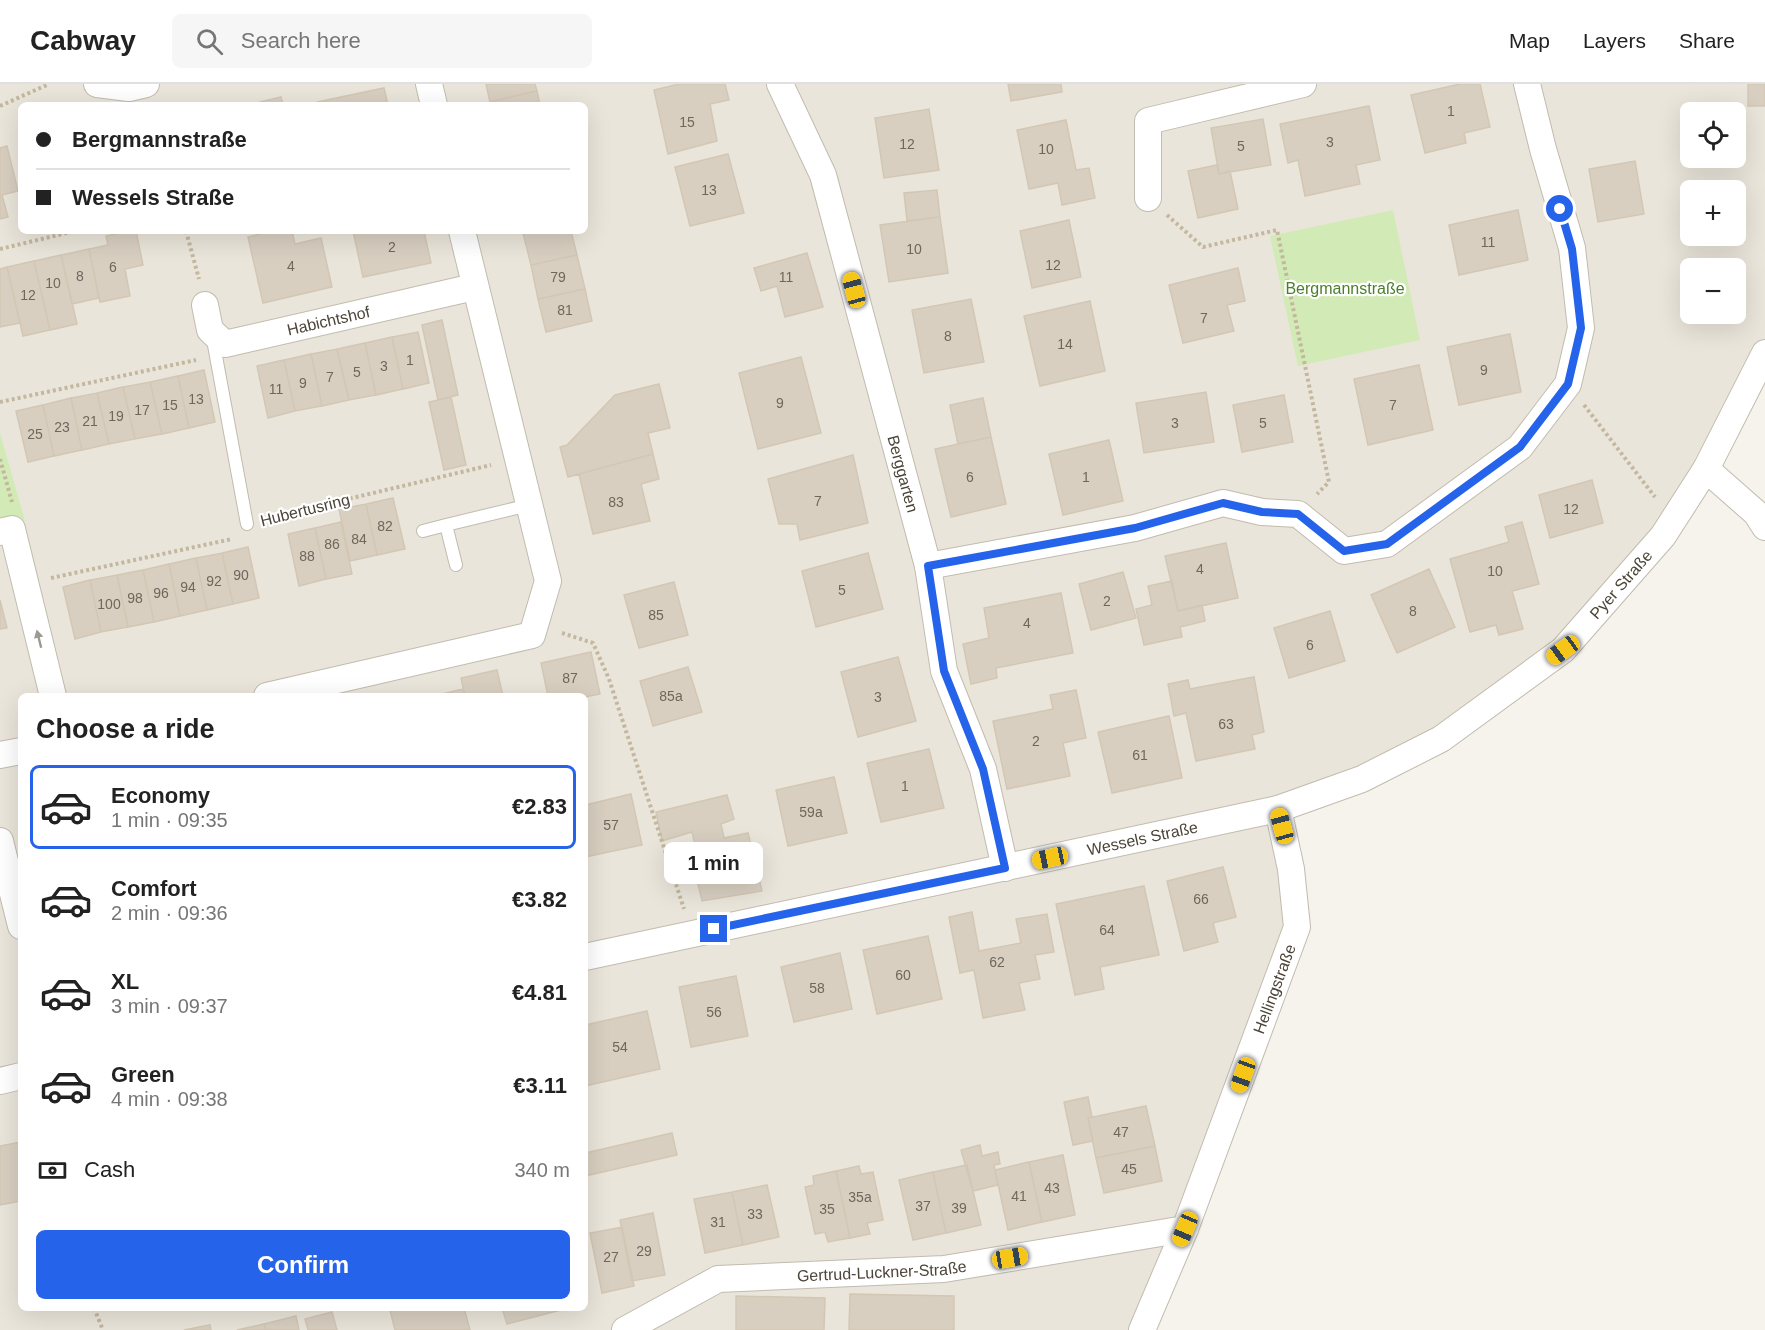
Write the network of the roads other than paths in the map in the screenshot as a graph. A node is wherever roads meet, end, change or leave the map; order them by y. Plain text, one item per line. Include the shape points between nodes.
1 (97, 84) edge
2 (146, 84) edge
3 (429, 84) edge
4 (780, 84) edge
5 (1303, 84) edge
6 (1527, 84) edge
7 (433, 102) edge
8 (1148, 198) road end
9 (463, 234) edge
10 (474, 287) junction
11 (205, 305) road end
12 (210, 330) junction
13 (1765, 353) edge
14 (1706, 469) junction
15 (529, 505) junction
16 (246, 524) road end
17 (446, 525) junction
18 (1765, 527) edge
19 (423, 531) dead end
20 (0, 532) edge
21 (456, 565) dead end
22 (928, 566) junction
23 (52, 693) edge
24 (280, 693) edge
25 (18, 752) edge
26 (0, 755) edge
27 (1278, 809) junction
28 (0, 841) edge
29 (1005, 868) junction
30 (18, 914) edge
31 (588, 956) edge
32 (18, 1077) edge
33 (0, 1081) edge
34 (1185, 1229) junction
35 (624, 1330) edge
36 (1142, 1330) edge

1 - 2 street via 129,88
3 - 7 street
4 - 22 street, Berggarten via 823,175
5 - 8 street via 1148,121
6 - 22 street via 1572,249 1581,328 1568,384 1520,447 1387,544 1344,551 1298,514 1262,512 1223,503 1135,528
9 - 10 street
10 - 12 street, Habichtshof via 225,344
10 - 15 street
11 - 12 street
12 - 16 lane
13 - 14 street, Pyer Straße
14 - 18 street via 1756,513
14 - 27 street, Pyer Straße via 1673,521 1563,650 1441,739 1362,779
15 - 17 lane
15 - 24 street via 548,581 532,635
17 - 19 lane
17 - 21 lane
23 -> 20 street via 12,529
22 - 29 street, Berggarten via 944,671 983,769
25 - 26 street
27 - 29 street, Wessels Straße
27 - 34 street, Hellingstraße via 1292,869 1297,927
28 - 30 street
29 - 31 street, Wessels Straße
32 - 33 street
34 - 35 street, Gertrud-Luckner-Straße via 944,1269 718,1280
34 - 36 street, Hellingstraße

